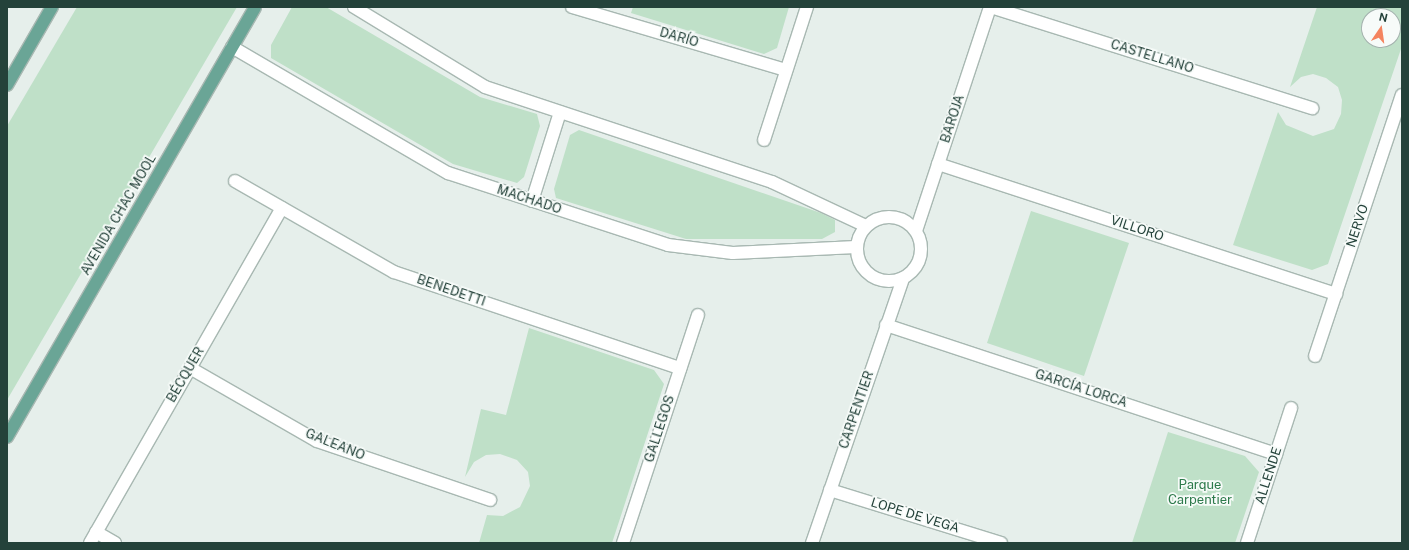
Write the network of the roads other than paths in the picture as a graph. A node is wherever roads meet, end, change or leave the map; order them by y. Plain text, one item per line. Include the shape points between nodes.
1 (52, 7) edge
2 (255, 7) edge
3 (354, 7) edge
4 (572, 7) edge
5 (807, 7) edge
6 (991, 7) edge
7 (232, 48) junction
8 (786, 70) junction
9 (7, 85) edge
10 (1402, 95) edge
11 (1312, 108) dead end
12 (560, 112) junction
13 (764, 140) dead end
14 (938, 164) junction
15 (235, 181) dead end
16 (532, 201) junction
17 (282, 208) junction
18 (866, 226) junction
19 (916, 231) junction
20 (856, 247) junction
21 (903, 278) junction
22 (1336, 294) junction
23 (698, 315) dead end
24 (886, 325) junction
25 (1315, 356) dead end
26 (190, 368) junction
27 (680, 368) junction
28 (1290, 408) dead end
29 (7, 437) edge
30 (1276, 454) junction
31 (830, 490) junction
32 (490, 500) dead end
33 (96, 532) junction
34 (90, 543) edge
35 (115, 543) edge
36 (623, 543) edge
37 (812, 543) edge
38 (1001, 543) edge
39 (1247, 543) edge

1 - 9 main road
2 - 7 main road, AVENIDA CHAC MOOL
3 - 12 street via 485,87
4 - 8 street, DARÍO
5 - 8 street
6 - 11 street, CASTELLANO
6 - 14 street, BAROJA
7 - 16 street, MACHADO via 448,173
7 - 29 main road, AVENIDA CHAC MOOL
8 - 13 street
10 - 22 street, NERVO
12 - 16 street
12 - 18 street via 772,182
14 - 19 street, BAROJA
14 - 22 street, VILLORO
15 - 17 street, BENEDETTI
16 - 20 street, MACHADO via 668,245 734,253
17 - 26 street, BÉCQUER
17 - 27 street, BENEDETTI via 394,272
18 - 19 street via 875,220 898,218
18 - 20 street
19 - 21 street via 921,252 912,272
20 - 21 street via 858,260 866,272 877,279 890,282
21 - 24 street, CARPENTIER
22 - 25 street, NERVO
23 - 27 street, GALLEGOS
24 - 30 street, GARCÍA LORCA
24 - 31 street, CARPENTIER
26 - 32 street, GALEANO via 317,441
26 - 33 street, BÉCQUER
27 - 36 street, GALLEGOS
28 - 30 street, ALLENDE
30 - 39 street, ALLENDE
31 - 37 street, CARPENTIER
31 - 38 street, LOPE DE VEGA
33 - 34 street, BÉCQUER
33 - 35 street

